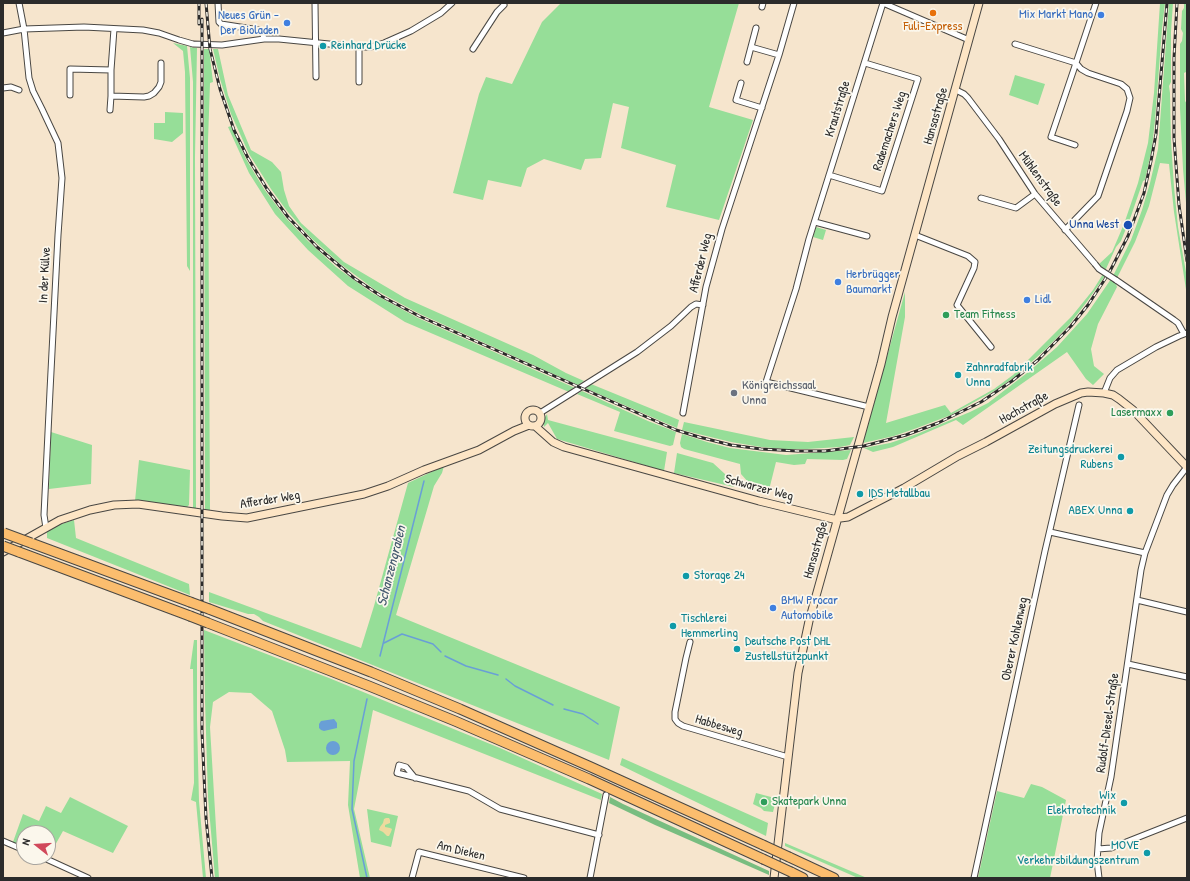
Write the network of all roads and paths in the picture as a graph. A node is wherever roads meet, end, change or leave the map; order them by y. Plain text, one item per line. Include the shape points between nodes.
1 (19, 3) edge
2 (218, 3) edge
3 (315, 3) edge
4 (451, 3) edge
5 (794, 3) edge
6 (883, 3) edge
7 (980, 3) edge
8 (1096, 3) edge
9 (505, 4) edge
10 (756, 28) dead end
11 (24, 29) junction
12 (114, 29) junction
13 (3, 33) edge
14 (264, 39) junction
15 (969, 40) junction
16 (316, 43) junction
17 (1015, 44) dead end
18 (359, 47) junction
19 (751, 47) junction
20 (473, 49) dead end
21 (779, 55) junction
22 (747, 62) dead end
23 (161, 63) dead end
24 (864, 63) junction
25 (1076, 63) junction
26 (111, 70) junction
27 (316, 77) dead end
28 (359, 82) dead end
29 (741, 83) dead end
30 (3, 88) edge
31 (19, 90) dead end
32 (956, 90) junction
33 (70, 95) dead end
34 (111, 96) junction
35 (762, 108) junction
36 (110, 110) dead end
37 (1075, 145) dead end
38 (829, 175) junction
39 (1035, 194) junction
40 (981, 198) dead end
41 (815, 222) junction
42 (1065, 230) junction
43 (915, 235) junction
44 (867, 236) dead end
45 (703, 305) junction
46 (1186, 334) edge
47 (991, 347) dead end
48 (1104, 393) junction
49 (1080, 405) dead end
50 (869, 407) junction
51 (683, 413) dead end
52 (541, 416) junction
53 (525, 418) junction
54 (532, 426) junction
55 (514, 431) junction
56 (550, 439) junction
57 (1187, 467) edge
58 (841, 506) junction
59 (868, 507) junction
60 (837, 519) junction
61 (46, 528) junction
62 (1050, 532) junction
63 (3, 533) edge
64 (3, 546) edge
65 (3, 552) edge
66 (1145, 554) junction
67 (1137, 600) junction
68 (1187, 612) edge
69 (690, 642) dead end
70 (1128, 664) junction
71 (1187, 677) edge
72 (788, 757) junction
73 (416, 778) dead end
74 (606, 796) dead end
75 (1187, 818) edge
76 (599, 835) junction
77 (3, 841) edge
78 (16, 847) edge
79 (1098, 849) junction
80 (56, 863) edge
81 (88, 878) edge
82 (412, 878) edge
83 (524, 878) edge
84 (590, 878) edge
85 (774, 878) edge
86 (803, 878) edge
87 (834, 878) edge
88 (974, 878) edge
89 (1099, 878) edge

1 - 11 street, In der Külve
2 - 14 street via 221,24 262,31
3 - 16 street
4 - 18 street via 441,13 406,33 384,43
5 - 21 street, Afferder Weg
6 - 15 street
6 - 24 street, Krautstraße
7 - 15 street, Hansastraße
8 - 25 street
9 - 20 street
10 - 19 street
11 - 12 street
11 - 13 street
11 - 61 street, In der Külve via 29,78 58,143 62,178 44,515
12 - 14 street via 143,30 185,42 215,45
12 - 26 street
14 - 16 street
15 - 32 street, Hansastraße
16 - 18 street
16 - 27 street
17 - 25 street
18 - 28 street
19 - 21 street
19 - 22 street
21 - 35 street, Afferder Weg
23 - 34 street via 161,82 154,93 144,97
24 - 38 street, Krautstraße
24 - 38 street, Rademachers Weg via 918,79 882,191
25 - 37 street via 1051,137
25 - 42 street via 1088,73 1121,84 1127,89 1130,98 1098,196
26 - 33 street via 70,69
26 - 34 street
29 - 35 street via 736,100
30 - 31 street
32 - 39 street, Mühlenstraße via 968,98 996,134
32 - 43 street, Hansastraße
34 - 36 street
35 - 45 street, Afferder Weg via 722,228
38 - 41 street, Krautstraße
39 - 40 street via 1016,208
39 - 42 street, Mühlenstraße
41 - 44 street
41 - 50 street, Krautstraße via 766,382
42 - 46 street, Mühlenstraße, bridge via 1099,269 1174,320
43 - 47 street via 968,256 974,262 974,268 957,306
43 - 50 street, Hansastraße
45 - 51 street
45 - 52 street, Afferder Weg via 696,304 691,307 637,352
46 - 48 street via 1117,370 1110,378
48 - 57 street via 1113,395 1133,410
48 - 59 street, Hochstraße via 1081,393 1066,399
49 - 62 street, Oberer Kohlenweg
50 - 58 street, Hansastraße
52 - 53 street via 536,410 531,410 526,413
52 - 54 street via 539,424
52 - 56 street via 544,430
53 - 54 street
53 - 55 street, Afferder Weg
54 - 55 street, Afferder Weg
54 - 56 street, Schwarzer Weg
55 - 61 street, Afferder Weg via 467,454 376,491 350,498 247,518 120,504 77,513
56 - 60 street, Schwarzer Weg via 564,447 759,501
57 - 66 street, Rudolf-Diesel-Straße via 1167,495
58 - 59 street, Hochstraße via 848,512
58 - 60 street, Hansastraße
59 - 60 street, Hochstraße via 848,517
60 - 72 street, Hansastraße via 809,621 798,673
61 - 65 street, Afferder Weg
62 - 66 street
62 - 88 street, Oberer Kohlenweg
63 - 87 highway, bridge via 209,609 460,709
64 - 86 highway, bridge via 376,688 589,779
66 - 67 street, Rudolf-Diesel-Straße
67 - 68 street
67 - 70 street, Rudolf-Diesel-Straße
69 - 72 street, Habbesweg via 675,712 678,724
70 - 71 street
70 - 79 street, Rudolf-Diesel-Straße
72 - 85 street, Hansastraße
73 - 76 street via 469,791 500,809
74 - 76 street
75 - 79 street via 1111,848
76 - 84 street
77 - 78 street
79 - 89 street, Rudolf-Diesel-Straße
80 - 81 street
82 - 83 street, Am Dieken via 419,852

